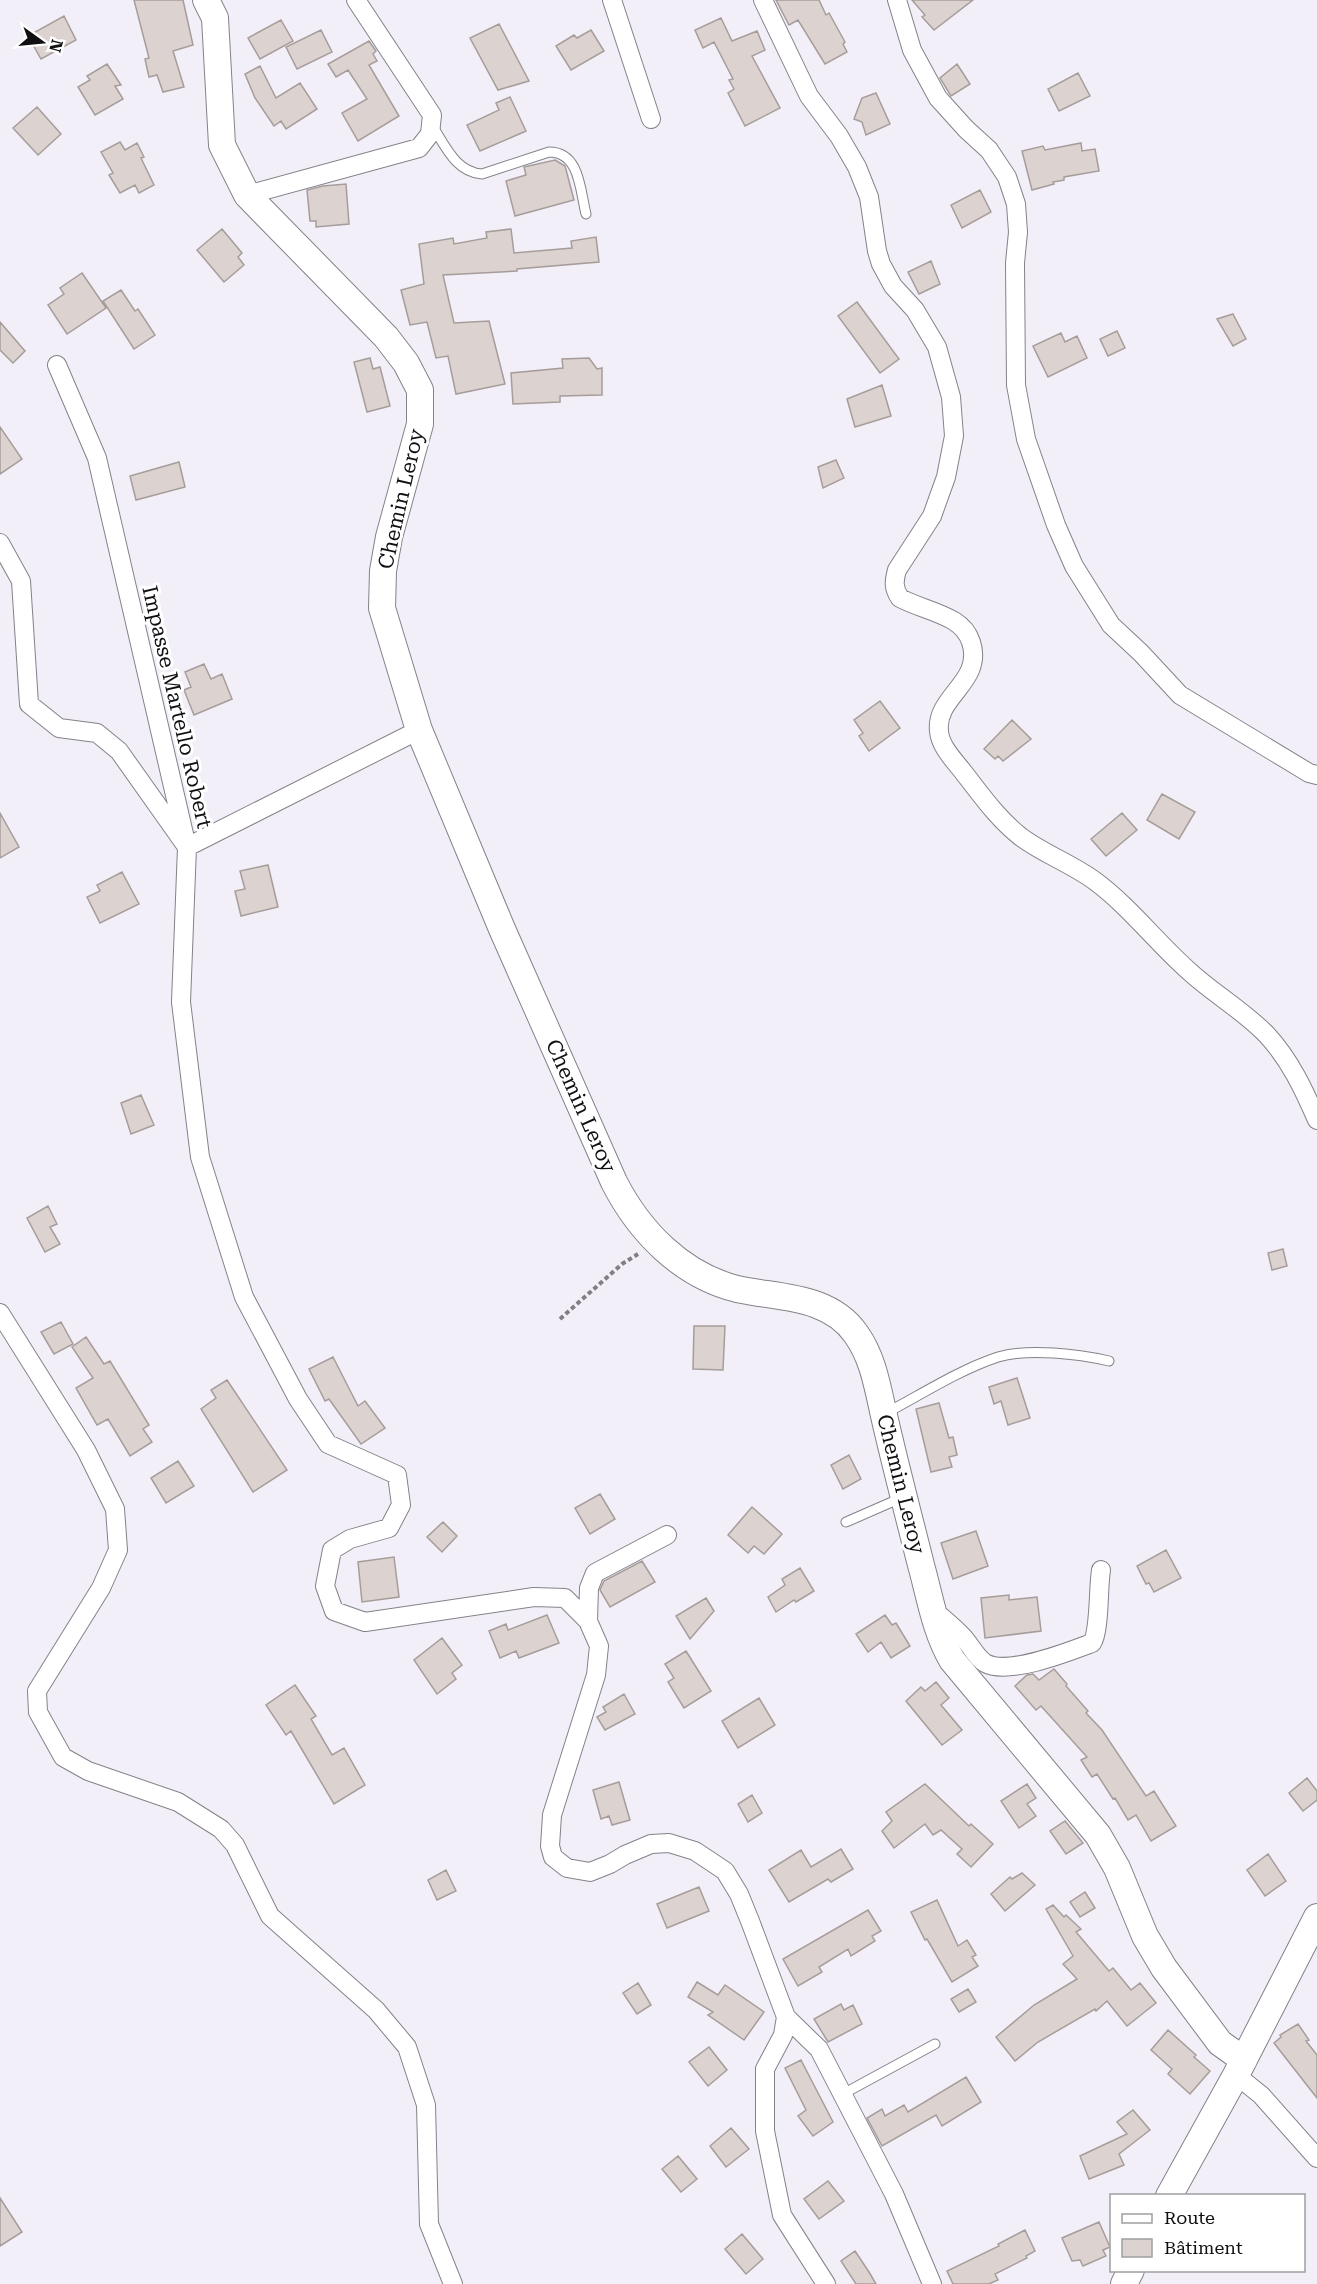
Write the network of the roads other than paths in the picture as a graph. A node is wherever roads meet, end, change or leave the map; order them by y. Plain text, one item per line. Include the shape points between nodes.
1 (206, 0) edge
2 (357, 0) edge
3 (612, 0) edge
4 (763, 0) edge
5 (897, 0) edge
6 (651, 119) dead end
7 (432, 125) junction
8 (247, 195) junction
9 (586, 214) dead end
10 (57, 365) dead end
11 (0, 543) edge
12 (419, 730) junction
13 (1317, 775) edge
14 (187, 847) junction
15 (1317, 1120) edge
16 (0, 1313) edge
17 (1109, 1361) dead end
18 (884, 1414) junction
19 (903, 1497) junction
20 (846, 1521) dead end
21 (667, 1534) dead end
22 (1101, 1569) dead end
23 (933, 1610) junction
24 (588, 1621) junction
25 (1317, 1917) edge
26 (786, 2016) junction
27 (935, 2044) dead end
28 (1240, 2068) junction
29 (841, 2094) junction
30 (1317, 2158) edge
31 (1170, 2194) edge
32 (453, 2284) edge
33 (826, 2284) edge
34 (932, 2284) edge

1 - 8 street, Chemin Leroy via 214,18 222,145
2 - 7 street via 432,115
3 - 6 street
4 - 15 street via 809,96 857,167 869,196 881,264 938,347 951,397 954,436 946,477 932,516 894,580 900,598 955,621 968,634 974,651 963,684 940,717 938,728 944,747 999,819 1046,853 1095,881 1189,971 1266,1035 1289,1063
5 - 13 street via 912,50 938,98 989,150 1007,177 1016,204 1016,385 1026,439 1074,566 1111,625 1180,695
7 - 8 street via 430,134 418,147
7 - 9 lane via 455,161 472,173 482,174 558,152 571,160
8 - 12 street, Chemin Leroy via 386,337 420,390 420,424 389,537 382,599
10 - 14 street, Impasse Martello Robert via 97,458
11 - 14 street via 21,581 29,704 59,728 97,733 119,751
12 - 14 street, Impasse Martello Robert
12 - 18 street, Chemin Leroy via 614,1182 636,1218 677,1259 710,1280 801,1300 841,1318 857,1335 870,1360
14 - 24 street via 181,1002 200,1157 244,1297 298,1399 328,1444 397,1475 401,1505 389,1528 350,1539 332,1550 325,1586 334,1611 365,1622 534,1597 565,1598
16 - 32 street via 86,1450 115,1509 118,1550 101,1588 37,1691 38,1712 63,1757 88,1772 178,1802 221,1829 235,1845 270,1916 376,2010 407,2047 426,2105 429,2224
17 - 18 lane via 1057,1354 999,1357
18 - 19 street, Chemin Leroy
19 - 20 lane
19 - 23 street, Chemin Leroy
21 - 24 street via 596,1574 589,1588
22 - 23 street via 1098,1625 1092,1643 1011,1667 985,1663
23 - 28 street, Chemin Leroy via 940,1637 952,1660 1098,1835 1164,1968
24 - 26 street via 599,1646 596,1675 552,1815 553,1857 567,1868 590,1872 651,1844 669,1843 715,1862 725,1870 739,1894
25 - 28 street
26 - 29 street via 819,2049
26 - 33 street via 783,2035 765,2069 765,2131 782,2215
27 - 29 lane
28 - 30 street, Chemin Leroy
28 - 31 street
29 - 34 street via 894,2194

